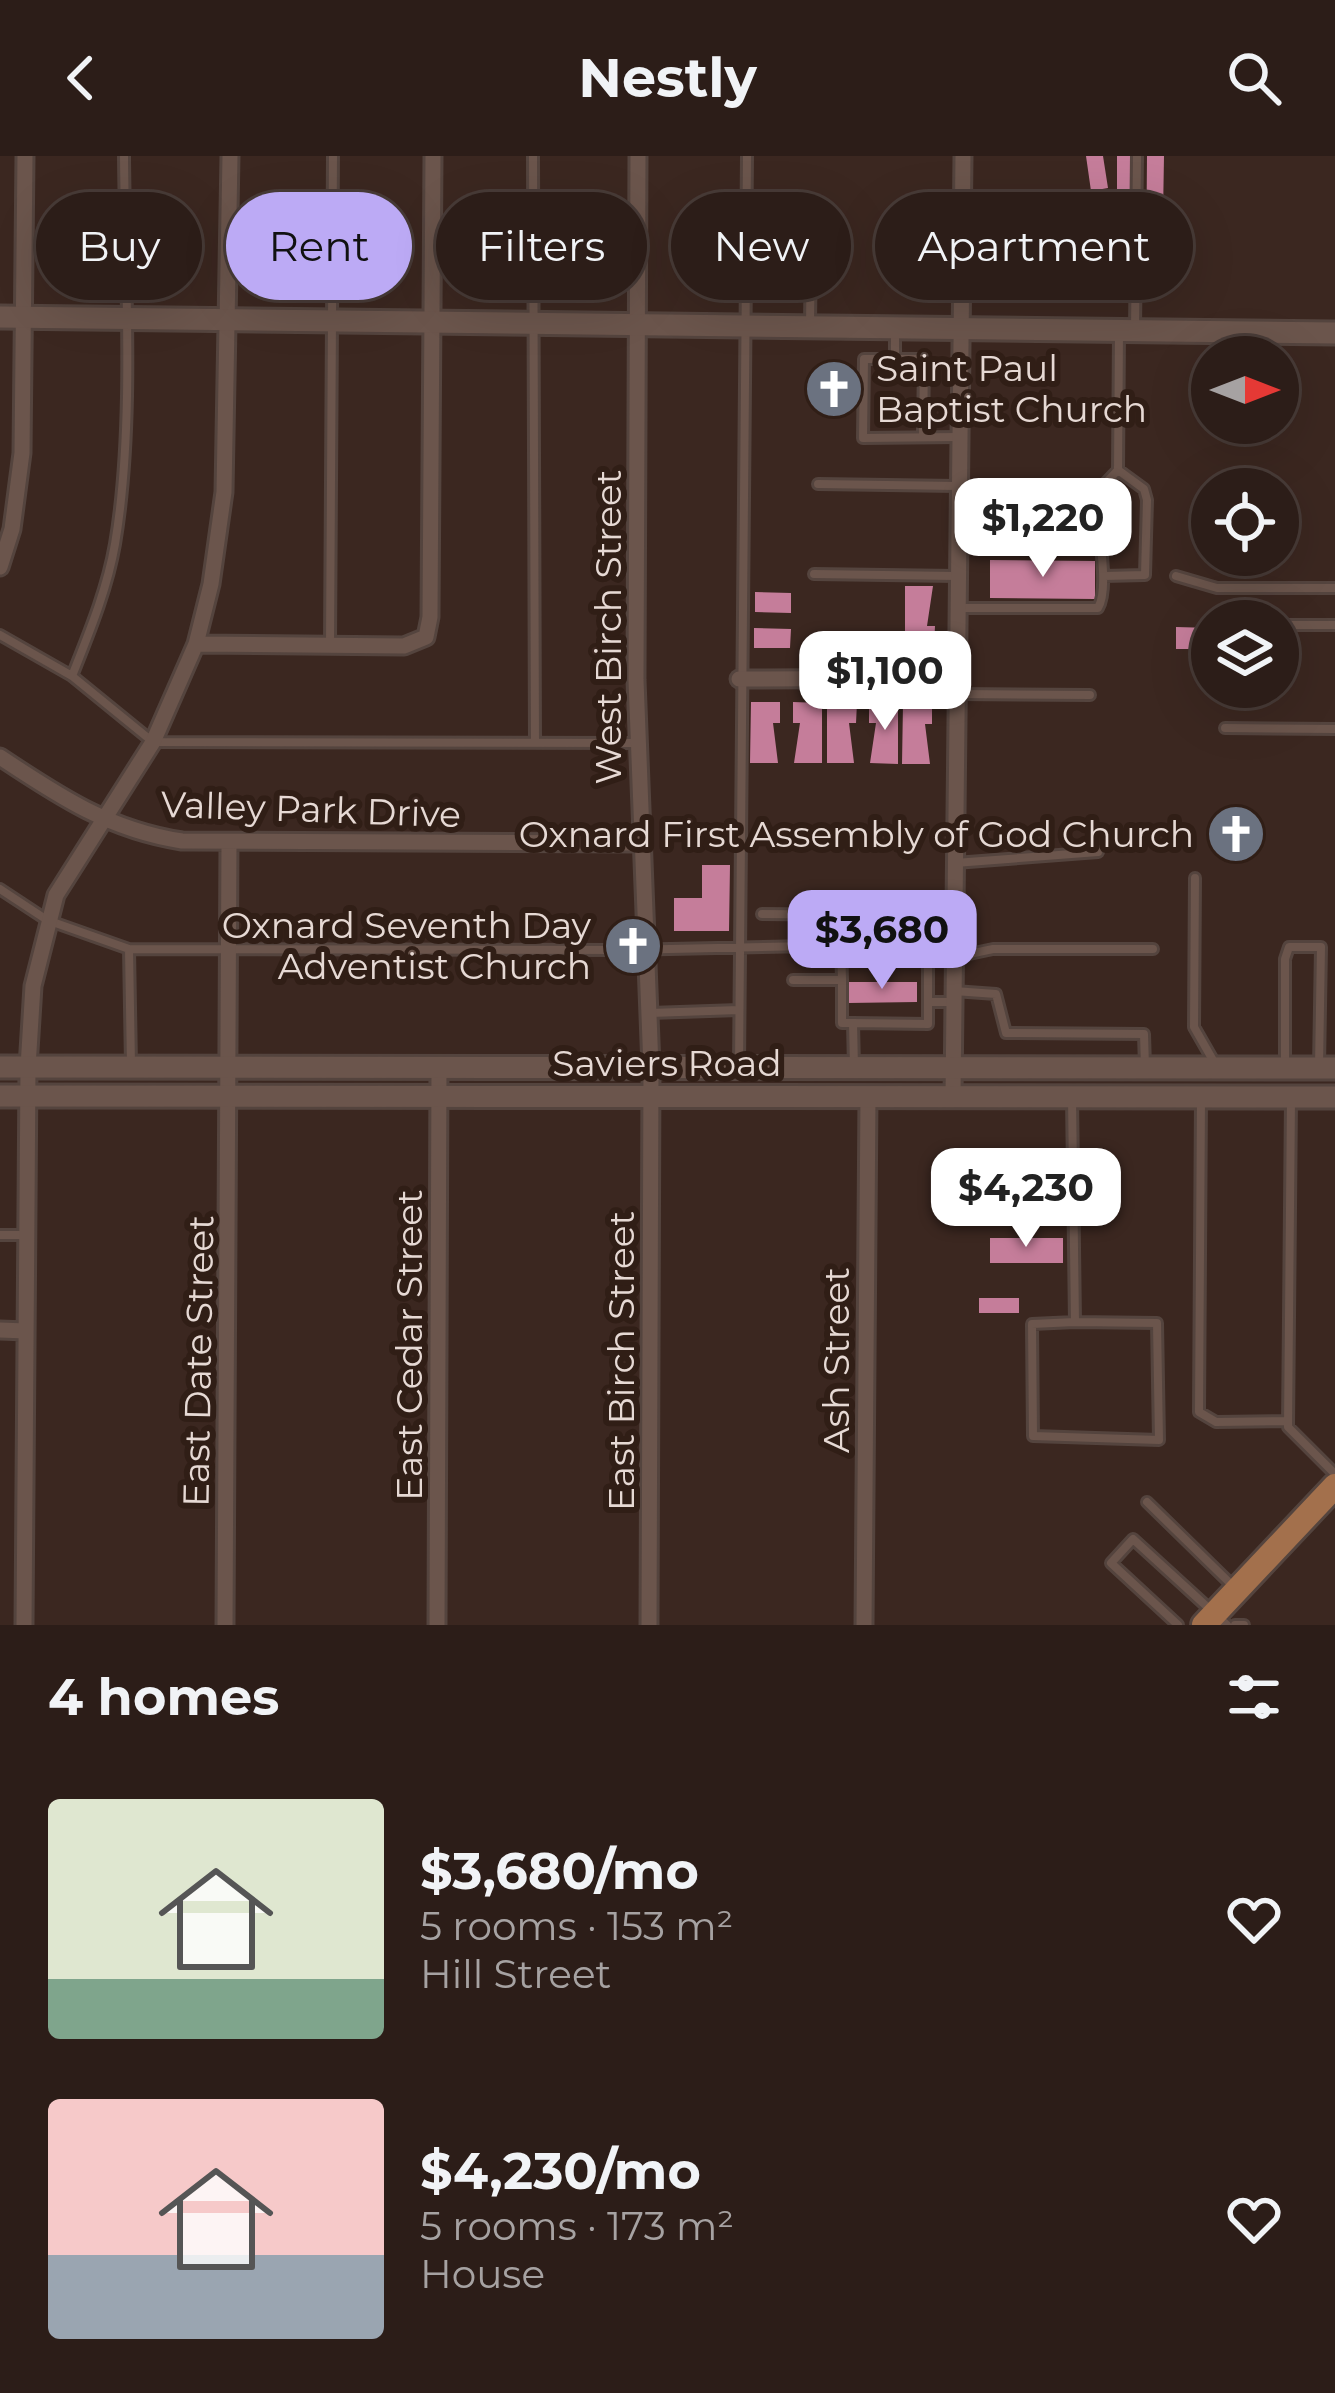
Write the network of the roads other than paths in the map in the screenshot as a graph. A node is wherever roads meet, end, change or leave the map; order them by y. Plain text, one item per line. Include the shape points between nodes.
1 (25, 156) edge
2 (124, 156) edge
3 (230, 156) edge
4 (333, 156) edge
5 (433, 156) edge
6 (533, 156) edge
7 (638, 156) edge
8 (747, 156) edge
9 (963, 156) edge
10 (1137, 156) edge
11 (810, 300) edge
12 (0, 317) edge
13 (23, 318) junction
14 (125, 319) junction
15 (230, 320) junction
16 (434, 321) junction
17 (535, 321) junction
18 (334, 322) junction
19 (638, 323) junction
20 (745, 324) junction
21 (810, 326) junction
22 (895, 328) junction
23 (961, 329) junction
24 (1127, 331) junction
25 (1335, 333) edge
26 (895, 359) junction
27 (959, 436) junction
28 (923, 437) junction
29 (1118, 470) junction
30 (818, 484) dead end
31 (958, 486) junction
32 (0, 567) edge
33 (814, 574) dead end
34 (957, 576) junction
35 (1104, 576) junction
36 (1176, 576) dead end
37 (1335, 588) edge
38 (957, 608) junction
39 (1299, 625) edge
40 (1335, 625) edge
41 (0, 635) edge
42 (196, 644) junction
43 (330, 646) junction
44 (72, 676) junction
45 (740, 679) junction
46 (956, 686) junction
47 (1090, 695) dead end
48 (1225, 728) dead end
49 (1335, 729) edge
50 (153, 742) junction
51 (535, 743) junction
52 (636, 743) junction
53 (0, 757) edge
54 (103, 821) junction
55 (229, 842) junction
56 (641, 843) junction
57 (1099, 852) dead end
58 (954, 862) junction
59 (1195, 878) dead end
60 (0, 889) edge
61 (762, 914) dead end
62 (46, 920) junction
63 (928, 943) junction
64 (842, 944) junction
65 (953, 944) junction
66 (738, 946) junction
67 (646, 947) junction
68 (1321, 947) junction
69 (1335, 948) edge
70 (129, 949) junction
71 (1153, 949) dead end
72 (229, 950) junction
73 (794, 980) dead end
74 (842, 980) junction
75 (953, 997) junction
76 (928, 1002) junction
77 (739, 1010) junction
78 (649, 1013) junction
79 (853, 1024) junction
80 (439, 1065) junction
81 (0, 1067) edge
82 (28, 1067) junction
83 (131, 1067) junction
84 (230, 1067) junction
85 (651, 1067) junction
86 (739, 1068) junction
87 (854, 1068) junction
88 (1145, 1068) junction
89 (1219, 1068) junction
90 (1285, 1068) junction
91 (1327, 1068) edge
92 (953, 1069) junction
93 (868, 1095) junction
94 (0, 1096) edge
95 (28, 1096) junction
96 (230, 1097) junction
97 (439, 1097) junction
98 (651, 1097) junction
99 (953, 1097) junction
100 (1072, 1097) junction
101 (1201, 1097) junction
102 (1335, 1097) edge
103 (1291, 1098) junction
104 (0, 1235) edge
105 (27, 1235) junction
106 (1075, 1322) junction
107 (0, 1330) edge
108 (26, 1331) junction
109 (1288, 1421) junction
110 (1335, 1474) edge
111 (1335, 1486) edge
112 (1147, 1502) dead end
113 (1237, 1590) junction
114 (1220, 1622) edge
115 (24, 1625) edge
116 (225, 1625) edge
117 (437, 1625) edge
118 (649, 1625) edge
119 (864, 1625) edge
120 (1178, 1625) edge
121 (1244, 1625) edge

1 - 13 street
2 - 14 lane
3 - 15 street
4 - 18 lane
5 - 16 street
6 - 17 lane
7 - 19 street, West Birch Street
8 - 20 lane
9 - 23 street
10 - 24 lane
11 - 21 lane
12 - 13 main road
13 - 14 main road
13 - 32 street via 20,490
14 - 15 main road
14 - 44 lane via 114,546
15 - 18 main road
15 - 42 street via 224,492
16 - 17 main road
16 - 18 main road
16 - 43 street via 430,617 422,641
17 - 19 main road
17 - 51 lane
18 - 43 lane
19 - 20 main road
19 - 52 street, West Birch Street
20 - 21 main road
20 - 45 lane
21 - 22 main road
22 - 23 main road
22 - 26 lane
23 - 24 main road
23 - 27 street
24 - 25 main road
24 - 29 lane
26 - 28 lane via 924,359
26 - 28 lane via 864,359 863,438
27 - 28 lane
27 - 31 street
29 - 35 lane via 1098,490
29 - 35 lane via 1147,500 1145,575
30 - 31 lane
31 - 34 street
33 - 34 lane
34 - 38 street
35 - 38 lane via 1098,608
36 - 37 lane via 1217,588
38 - 46 street
39 - 40 lane
41 - 44 lane
42 - 43 street
42 - 50 street
44 - 50 lane
45 - 46 street
45 - 66 lane
46 - 47 lane
46 - 58 street
48 - 49 lane
50 - 51 lane
50 - 54 street
51 - 52 lane
52 - 56 street, West Birch Street
53 - 54 street, Valley Park Drive
54 - 55 street, Valley Park Drive via 153,837
54 - 62 street
55 - 56 street, Valley Park Drive
55 - 72 street, East Date Street
56 - 67 street, West Birch Street
57 - 58 lane
58 - 65 street
59 - 89 lane via 1194,1028
60 - 62 lane
61 - 65 lane via 864,915 872,931
62 - 70 lane
62 - 82 street
63 - 64 lane
63 - 65 lane
63 - 76 lane
64 - 66 lane
64 - 74 lane
65 - 71 lane
65 - 75 street
66 - 67 lane
66 - 77 lane
67 - 72 lane
67 - 78 street, West Birch Street
68 - 69 lane
68 - 90 lane via 1296,944 1285,959
68 - 91 lane
70 - 72 lane
70 - 83 lane
72 - 84 street, East Date Street
73 - 74 lane
74 - 79 lane via 842,1023
75 - 76 lane
75 - 88 lane via 996,994 1006,1033 1144,1034
75 - 92 street
76 - 79 lane via 928,1024
77 - 78 lane
77 - 86 lane
78 - 85 street, West Birch Street
79 - 87 lane
80 - 84 main road, Saviers Road
80 - 85 main road, Saviers Road
80 - 97 street, East Cedar Street
81 - 82 main road, Saviers Road
82 - 83 main road, Saviers Road
82 - 95 street
83 - 84 main road, Saviers Road
84 - 96 street, East Date Street
85 - 86 main road, Saviers Road
85 - 98 street, West Birch Street
86 - 87 main road, Saviers Road
87 - 92 main road, Saviers Road
88 - 89 main road, Saviers Road
88 - 92 main road, Saviers Road
89 - 90 main road, Saviers Road
90 - 91 main road, Saviers Road
92 - 99 street
93 - 98 main road, Saviers Road
93 - 99 main road, Saviers Road
93 - 119 street, Ash Street
94 - 95 main road, Saviers Road
95 - 96 main road, Saviers Road
95 - 105 street
96 - 97 main road, Saviers Road
96 - 116 street, East Date Street
97 - 98 main road, Saviers Road
97 - 117 street, East Cedar Street
98 - 118 street, East Birch Street
99 - 100 main road, Saviers Road
100 - 101 main road, Saviers Road
100 - 106 lane
101 - 103 main road, Saviers Road
101 - 109 lane via 1199,1412 1216,1421
102 - 103 main road, Saviers Road
103 - 109 lane
104 - 105 lane
105 - 108 street
106 - 106 lane via 1157,1323 1159,1440 1033,1436 1032,1324
107 - 108 street
108 - 115 street
109 - 110 lane via 1295,1438
111 - 113 main road
112 - 113 lane
113 - 114 main road
114 - 120 lane via 1133,1539 1111,1563
114 - 121 lane

